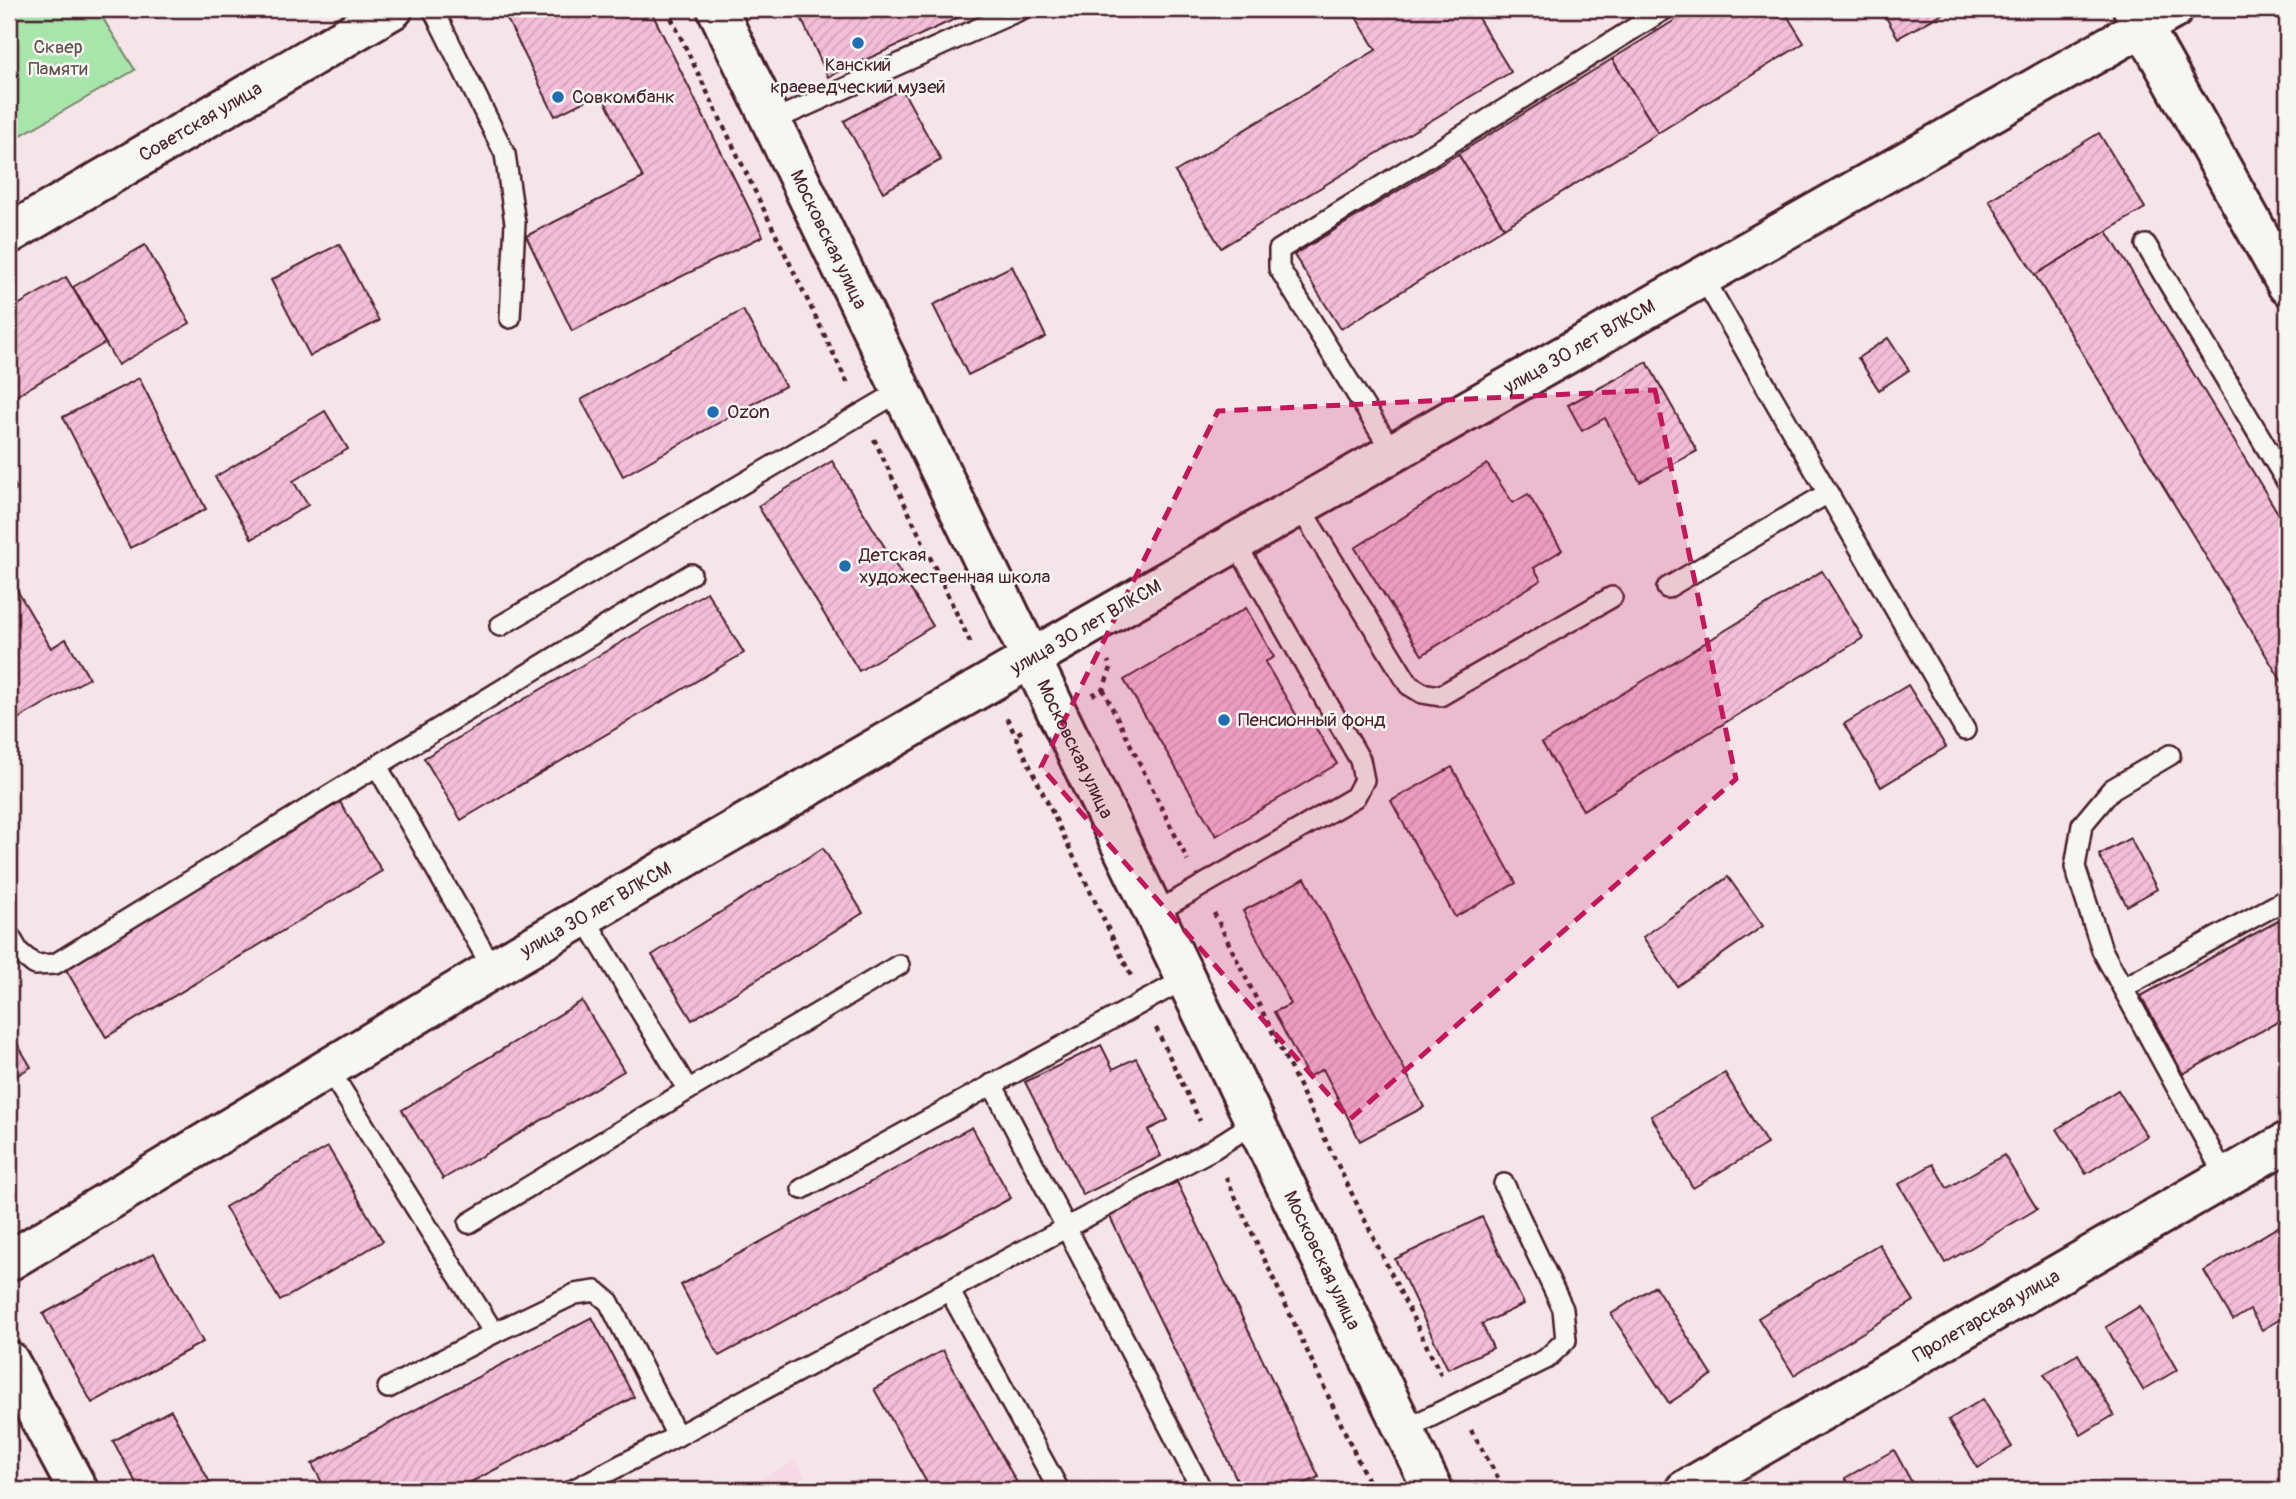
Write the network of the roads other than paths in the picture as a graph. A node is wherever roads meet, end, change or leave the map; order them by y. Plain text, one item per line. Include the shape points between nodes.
1 (393, 9) edge
2 (433, 9) edge
3 (717, 9) edge
4 (1022, 9) edge
5 (1665, 9) edge
6 (2150, 15) edge
7 (772, 121) junction
8 (9, 234) edge
9 (2146, 245) dead end
10 (1703, 277) junction
11 (2287, 285) edge
12 (510, 318) dead end
13 (902, 390) junction
14 (1393, 453) junction
15 (2287, 482) edge
16 (1828, 493) junction
17 (1299, 506) junction
18 (1235, 542) junction
19 (691, 573) dead end
20 (1667, 588) dead end
21 (1612, 597) dead end
22 (499, 626) dead end
23 (1030, 659) junction
24 (1965, 730) dead end
25 (2171, 755) dead end
26 (377, 766) junction
27 (2287, 899) edge
28 (1153, 914) junction
29 (584, 916) junction
30 (9, 935) edge
31 (899, 965) dead end
32 (493, 969) junction
33 (1185, 979) junction
34 (2123, 988) junction
35 (328, 1069) junction
36 (992, 1084) junction
37 (688, 1090) junction
38 (1254, 1122) junction
39 (2287, 1142) edge
40 (2225, 1178) junction
41 (1504, 1184) dead end
42 (802, 1189) dead end
43 (469, 1223) dead end
44 (1067, 1226) junction
45 (9, 1261) edge
46 (949, 1290) junction
47 (494, 1332) junction
48 (9, 1361) edge
49 (388, 1388) dead end
50 (1404, 1430) junction
51 (677, 1436) junction
52 (78, 1490) edge
53 (573, 1490) edge
54 (1059, 1490) edge
55 (1202, 1490) edge
56 (1433, 1490) edge
57 (1685, 1490) edge

1 - 8 street, Советская улица
2 - 12 lane via 505,154 515,223
3 - 7 street, Московская улица
4 - 7 lane
5 - 14 lane via 1279,250 1279,268
6 - 10 street, улица 30 лет ВЛКСМ
6 - 11 street
7 - 13 street, Московская улица
9 - 15 lane
10 - 14 street, улица 30 лет ВЛКСМ
10 - 16 lane
13 - 22 lane
13 - 23 street, Московская улица
14 - 17 street, улица 30 лет ВЛКСМ
16 - 20 lane
16 - 24 lane
17 - 18 street, улица 30 лет ВЛКСМ
17 - 21 lane via 1409,685 1422,693 1440,696
18 - 23 street, улица 30 лет ВЛКСМ
18 - 28 lane via 1360,760 1364,780 1355,797
19 - 26 lane
23 - 28 street, Московская улица
23 - 29 street, улица 30 лет ВЛКСМ
25 - 34 lane via 2112,789 2082,825 2075,867 2102,950
26 - 30 lane via 55,964 35,965 19,952
26 - 32 lane
27 - 34 lane
28 - 33 street, Московская улица
29 - 32 street, улица 30 лет ВЛКСМ
29 - 37 lane
31 - 37 lane
32 - 35 street, улица 30 лет ВЛКСМ
33 - 36 lane
33 - 38 street, Московская улица
34 - 40 lane
35 - 45 street, улица 30 лет ВЛКСМ
35 - 47 lane
36 - 42 lane
36 - 44 lane
37 - 43 lane
38 - 44 lane via 1213,1149
38 - 50 street, Московская улица
39 - 40 street, Пролетарская улица
40 - 57 street, Пролетарская улица
41 - 50 lane via 1563,1309 1566,1340 1546,1359
44 - 46 lane
44 - 55 lane
46 - 51 lane
46 - 54 lane
47 - 49 lane
47 - 51 lane via 575,1294 596,1291 609,1303
48 - 52 street
50 - 56 street, Московская улица
51 - 53 lane

